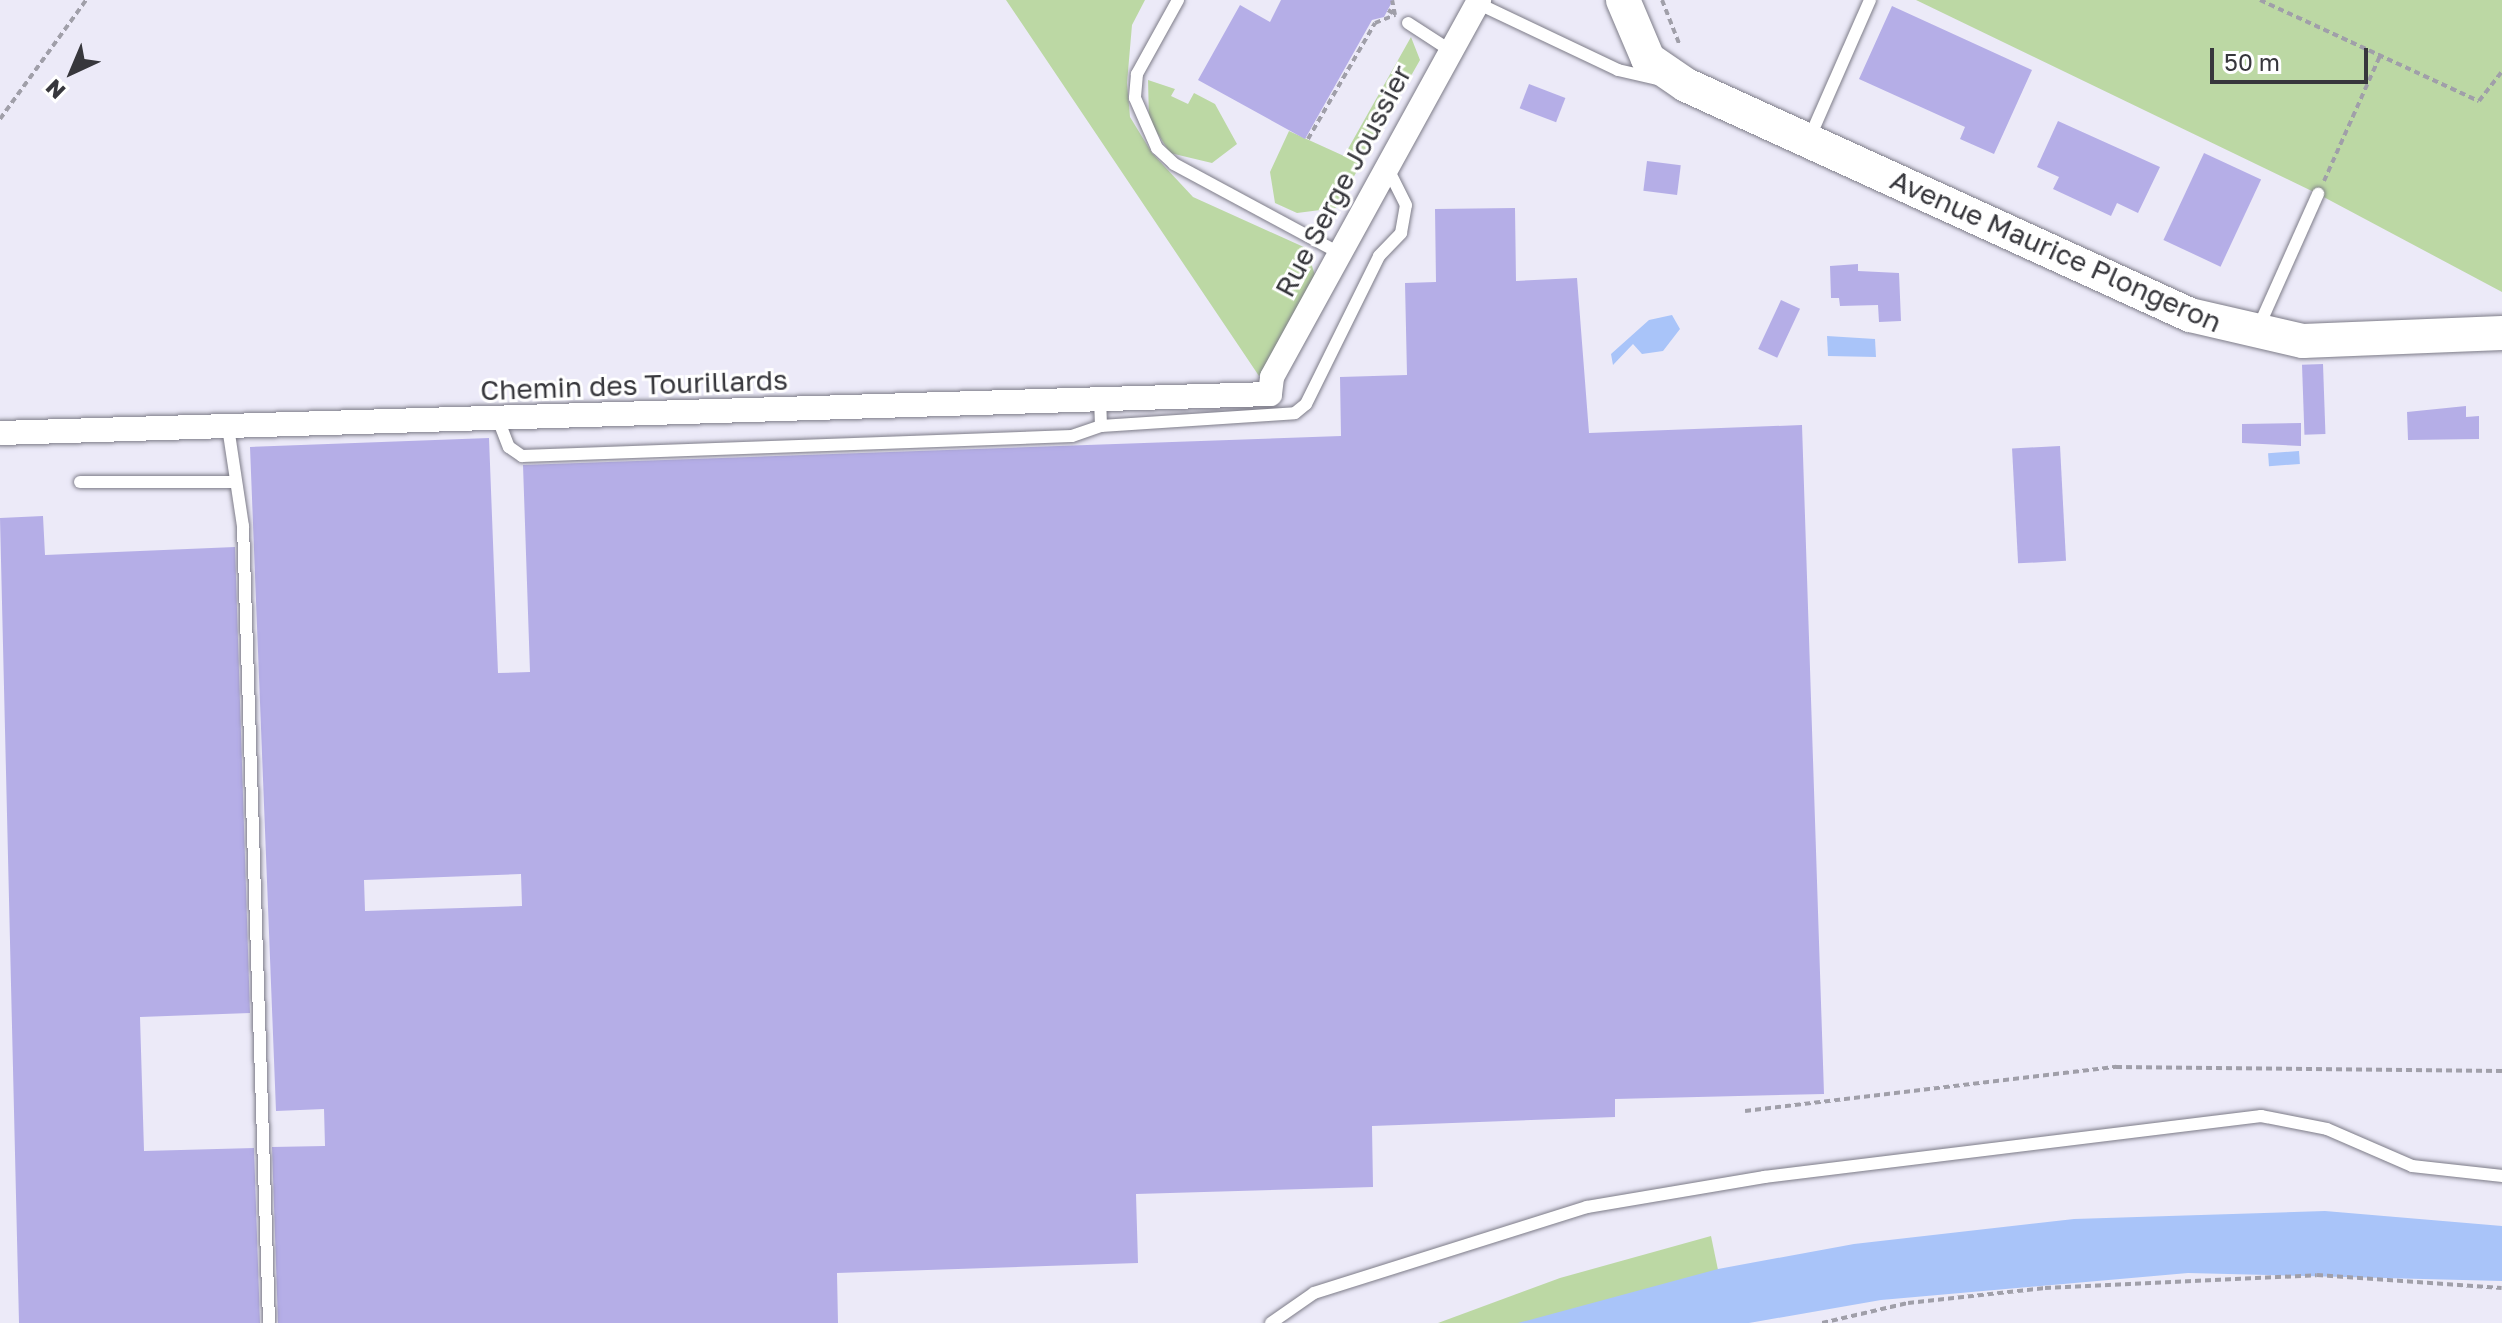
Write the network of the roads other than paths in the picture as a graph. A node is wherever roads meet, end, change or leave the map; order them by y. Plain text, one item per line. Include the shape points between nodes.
1 (1178, 0) edge
2 (1623, 0) edge
3 (1870, 0) edge
4 (1478, 1) edge
5 (1408, 23) dead end
6 (1448, 49) junction
7 (1668, 62) junction
8 (1808, 142) junction
9 (1386, 165) junction
10 (2318, 194) road end
11 (1339, 253) junction
12 (2502, 333) edge
13 (2255, 334) junction
14 (1270, 394) joint
15 (1100, 401) junction
16 (498, 419) junction
17 (1101, 426) junction
18 (228, 427) junction
19 (0, 433) edge
20 (80, 482) dead end
21 (234, 482) junction
22 (2502, 1176) edge
23 (269, 1323) edge
24 (1271, 1323) edge

1 - 11 lane via 1137,74 1135,98 1157,148 1174,164
2 - 7 street
3 - 8 lane
4 - 6 street, Rue Serge Joussier
4 - 7 lane via 1618,70
5 - 6 lane
6 - 9 street, Rue Serge Joussier
7 - 8 street, Avenue Maurice Plongeron
8 - 13 street, Avenue Maurice Plongeron via 2190,315
9 - 11 street, Rue Serge Joussier
9 - 17 lane via 1406,205 1401,233 1379,256 1306,404 1295,413
10 - 13 lane
11 - 14 street, Rue Serge Joussier via 1272,377
12 - 13 street, Avenue Maurice Plongeron via 2342,341
14 - 15 street, Chemin des Tourillards
15 - 16 street, Chemin des Tourillards
15 - 17 lane
16 - 17 lane via 509,447 522,456 1072,436
16 - 18 street, Chemin des Tourillards
18 - 19 street, Chemin des Tourillards
18 - 21 lane
20 - 21 lane
21 - 23 lane via 243,526
22 - 24 lane via 2412,1166 2327,1129 2261,1116 1764,1177 1587,1207 1314,1293

